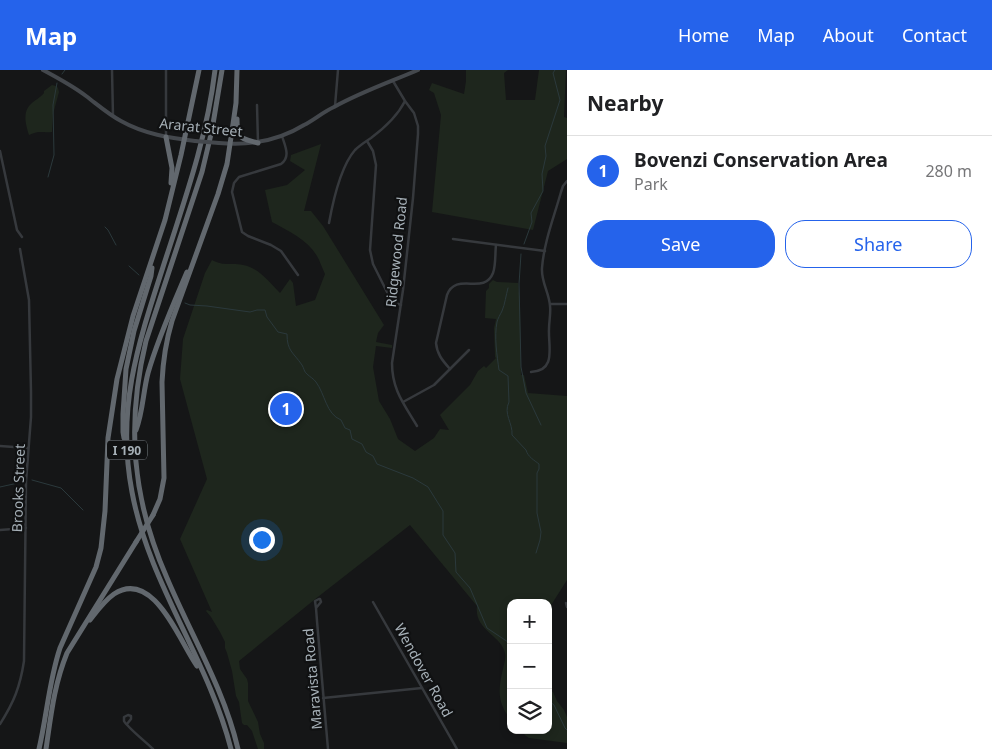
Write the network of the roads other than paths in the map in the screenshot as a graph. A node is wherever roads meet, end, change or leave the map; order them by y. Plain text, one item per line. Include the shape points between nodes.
1 (43, 70) edge
2 (112, 70) edge
3 (166, 70) edge
4 (199, 70) edge
5 (215, 70) edge
6 (222, 70) edge
7 (237, 70) edge
8 (338, 70) edge
9 (415, 70) edge
10 (394, 81) junction
11 (236, 100) junction
12 (405, 101) junction
13 (257, 105) dead end
14 (335, 106) junction
15 (113, 116) junction
16 (282, 136) junction
17 (166, 137) junction
18 (184, 140) junction
19 (367, 141) junction
20 (258, 143) junction
21 (230, 144) junction
22 (0, 151) edge
23 (567, 181) edge
24 (169, 203) junction
25 (329, 223) dead end
26 (22, 237) dead end
27 (453, 239) dead end
28 (496, 244) junction
29 (20, 249) dead end
30 (545, 251) junction
31 (196, 253) junction
32 (153, 257) junction
33 (298, 275) dead end
34 (550, 304) junction
35 (567, 304) edge
36 (401, 305) junction
37 (470, 350) dead end
38 (450, 368) junction
39 (531, 372) dead end
40 (403, 402) junction
41 (417, 426) dead end
42 (134, 435) junction
43 (0, 446) edge
44 (29, 448) junction
45 (127, 450) junction
46 (26, 528) junction
47 (0, 530) edge
48 (373, 602) dead end
49 (566, 603) dead end
50 (316, 608) dead end
51 (567, 608) edge
52 (80, 631) junction
53 (205, 677) junction
54 (422, 688) junction
55 (323, 698) junction
56 (0, 724) edge
57 (127, 724) dead end
58 (39, 749) edge
59 (46, 749) edge
60 (153, 749) edge
61 (231, 749) edge
62 (238, 749) edge
63 (328, 749) edge
64 (457, 749) edge

1 - 15 main road, Ararat Street via 72,86
2 - 15 street
3 - 17 street
4 - 18 highway
5 - 45 highway, I 190 via 198,160 135,360 128,407
6 - 42 highway, I 190 via 202,172 151,325 140,369
7 - 11 highway
8 - 14 street
9 - 10 main road, Ararat Street
10 - 12 street, Ridgewood Road
10 - 14 main road, Ararat Street
11 - 20 highway via 237,127 241,137
11 - 21 highway
12 - 19 street via 387,124
12 - 36 street, Ridgewood Road via 414,113 418,134
13 - 20 street
14 - 16 main road, Ararat Street
15 - 17 main road, Ararat Street via 135,128
16 - 20 main road, Ararat Street
16 - 33 street via 287,155 285,161 241,176 234,182 232,192 242,232 281,252
17 - 18 main road, Ararat Street
17 - 24 highway via 172,168
18 - 21 main road, Ararat Street, bridge
18 - 24 highway
19 - 25 street via 346,163
19 - 36 street via 376,165 370,250 386,290 393,302
20 - 21 main road, Ararat Street
21 - 31 highway via 223,178
22 - 26 street via 17,230
23 - 30 street
24 - 32 highway
27 - 28 street
28 - 30 street
28 - 38 street via 490,279 475,285 458,283 446,295 436,350
29 - 44 street, Brooks Street via 30,307
30 - 34 street via 542,276
31 - 42 highway via 153,355
31 - 52 highway, bridge via 172,321 164,356 164,478 160,499
32 - 45 highway via 151,276 126,369 123,432
32 - 58 highway via 133,316 117,380 108,438 106,511 101,548 55,662
34 - 35 street
34 - 39 street via 548,361 543,369
36 - 40 street, Ridgewood Road via 392,371
37 - 38 street
38 - 40 street via 434,384
40 - 41 street, Ridgewood Road
42 - 62 highway, I 190 via 142,502 156,552 221,697
43 - 44 street
44 - 46 street, Brooks Street
45 - 53 highway, I 190 via 135,509 148,553
46 - 47 street
46 - 56 street, Brooks Street via 24,661 14,700
48 - 54 street, Wendover Road
49 - 51 street
50 - 55 street, Maravista Road
52 - 53 highway via 115,594 133,589 141,591 163,609
52 - 59 highway via 60,670
53 - 61 highway, I 190
54 - 55 street
54 - 64 street, Wendover Road
55 - 63 street, Maravista Road
57 - 60 street

